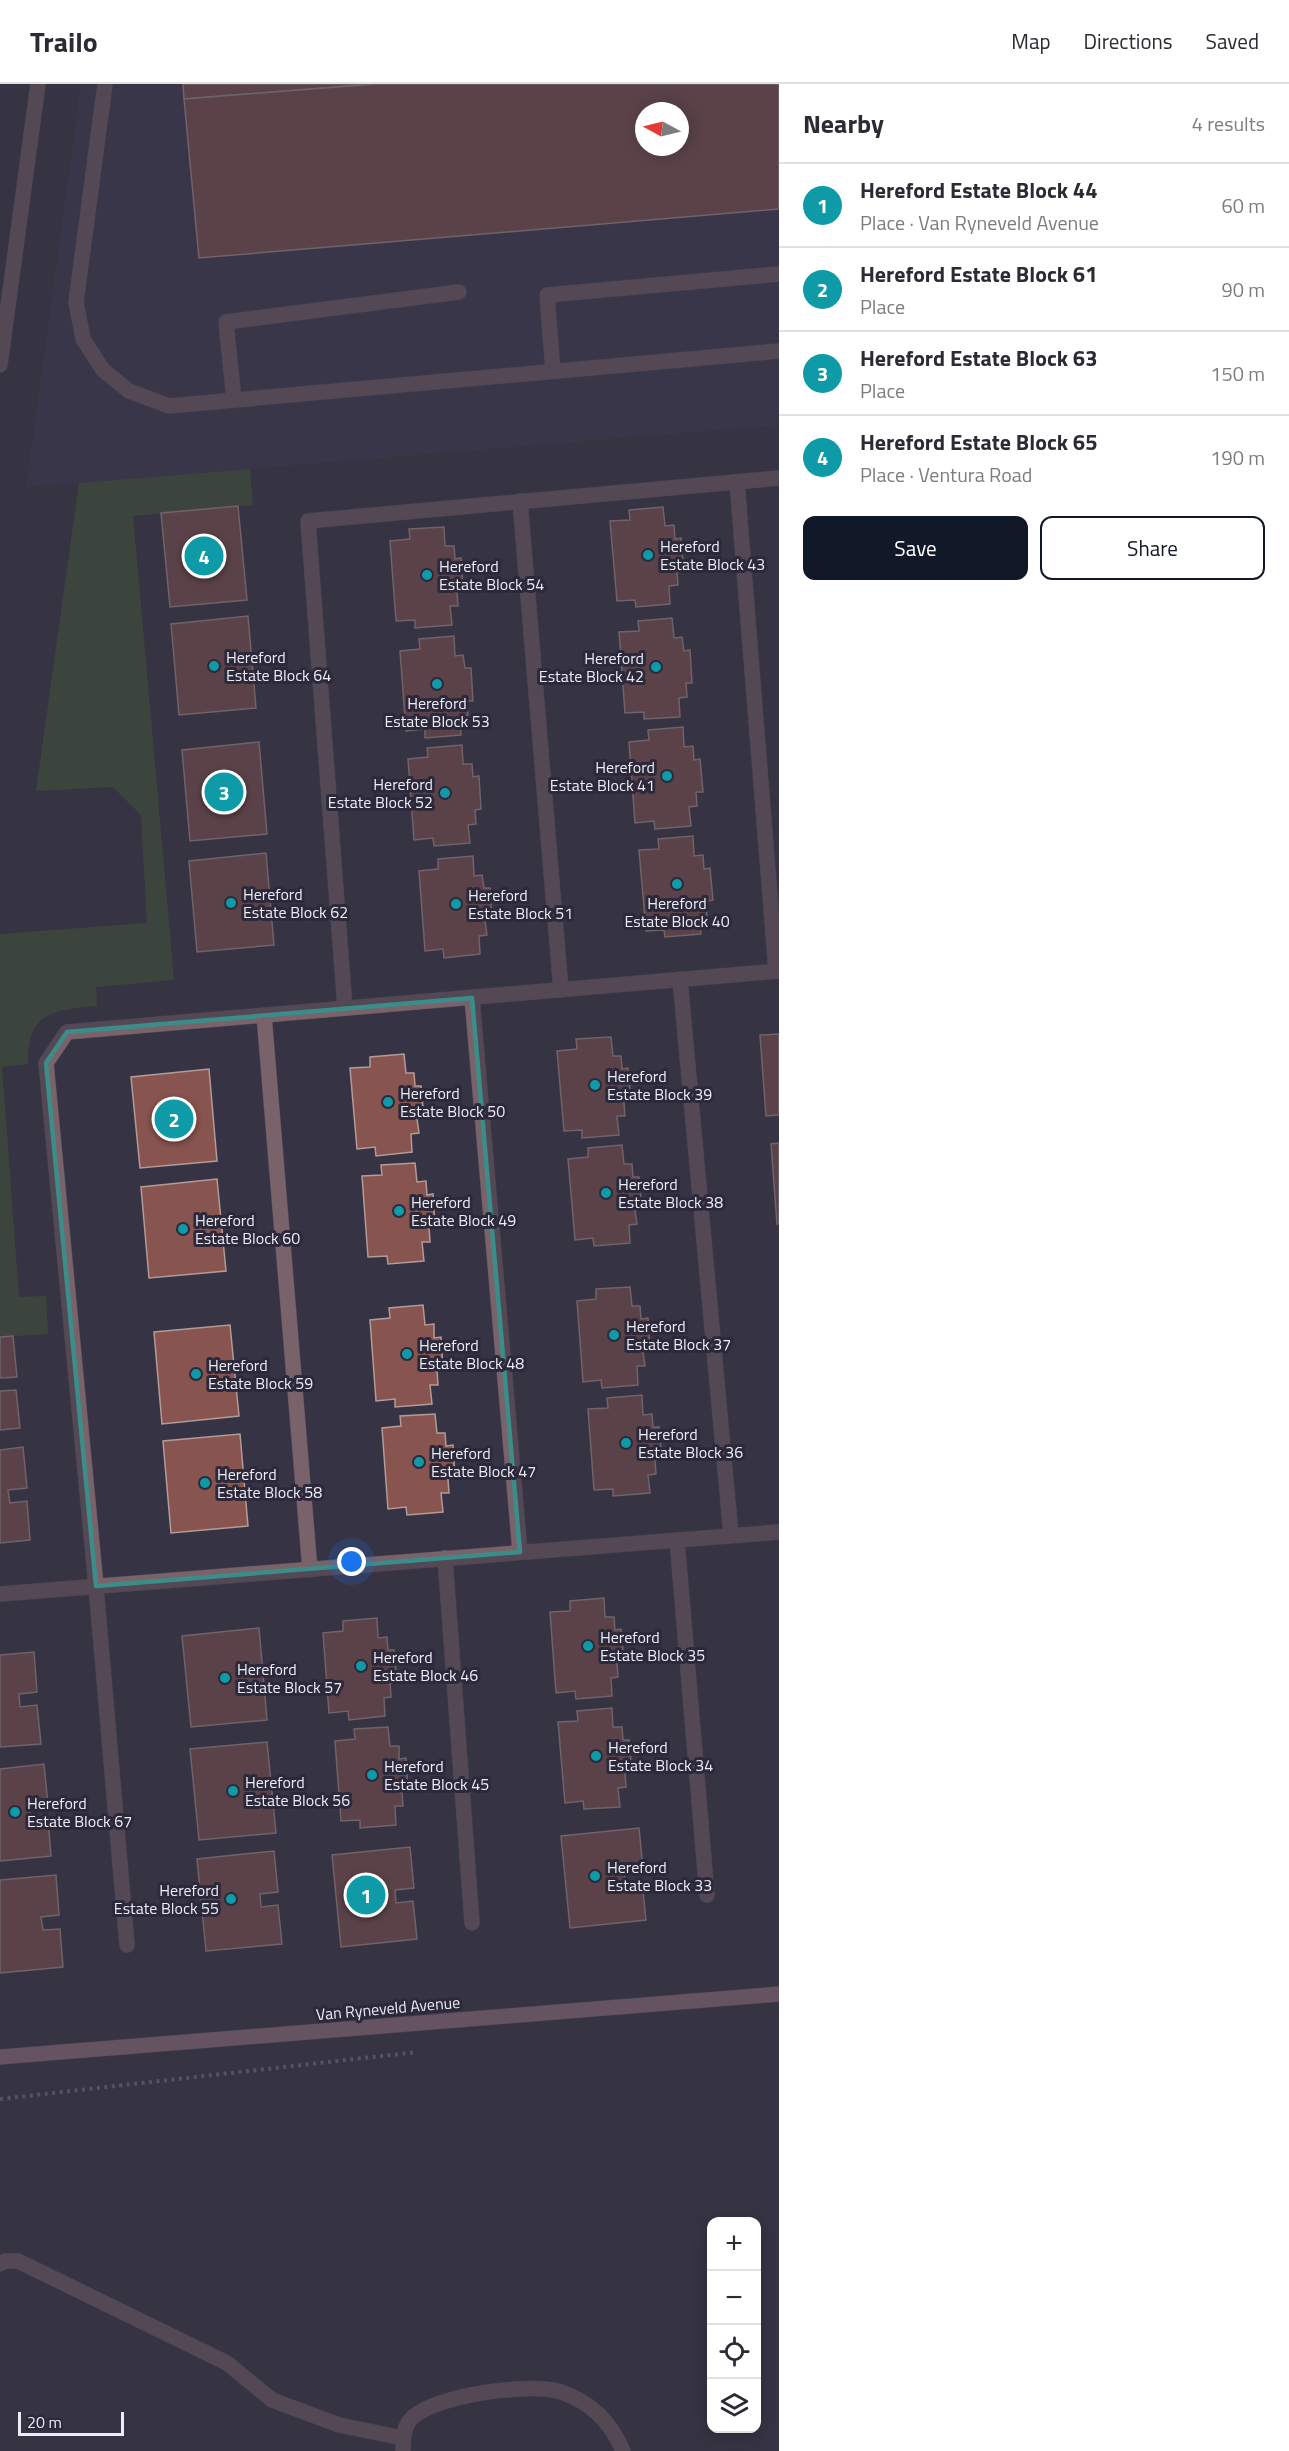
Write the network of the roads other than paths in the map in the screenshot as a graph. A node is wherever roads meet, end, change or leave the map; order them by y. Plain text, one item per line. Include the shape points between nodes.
1 (38, 84) edge
2 (105, 84) edge
3 (779, 274) edge
4 (459, 292) dead end
5 (779, 351) edge
6 (0, 365) edge
7 (553, 371) junction
8 (234, 400) junction
9 (779, 478) edge
10 (736, 482) junction
11 (520, 501) junction
12 (778, 971) edge
13 (680, 980) junction
14 (561, 990) junction
15 (472, 998) junction
16 (345, 1008) junction
17 (264, 1015) junction
18 (779, 1532) edge
19 (731, 1535) junction
20 (677, 1540) junction
21 (520, 1552) junction
22 (445, 1558) junction
23 (310, 1570) junction
24 (96, 1586) junction
25 (0, 1594) edge
26 (707, 1895) dead end
27 (472, 1923) dead end
28 (127, 1945) dead end
29 (779, 1994) edge
30 (0, 2057) edge
31 (0, 2264) edge
32 (403, 2445) edge
33 (623, 2451) edge

1 - 6 street
2 - 8 street via 76,302 83,339 103,370 129,391 169,406
3 - 7 street via 547,295
4 - 8 street via 226,322
5 - 7 street
7 - 8 street
9 - 10 street
10 - 11 street
10 - 12 street
11 - 14 street
11 - 16 street via 308,521
12 - 13 street
13 - 14 street
13 - 19 street
14 - 15 street
15 - 16 street
15 - 21 street
16 - 17 street
17 - 23 street
17 - 24 street via 67,1032 46,1063
18 - 19 street
19 - 20 street
20 - 21 street
20 - 26 street
21 - 22 street
22 - 23 street
22 - 27 street
23 - 24 street
24 - 25 street
24 - 28 street
29 - 30 main road, Van Ryneveld Avenue
31 - 32 street via 18,2261 227,2363 273,2400
32 - 33 street via 411,2419 434,2405 484,2393 541,2388 560,2391 596,2411 608,2423

